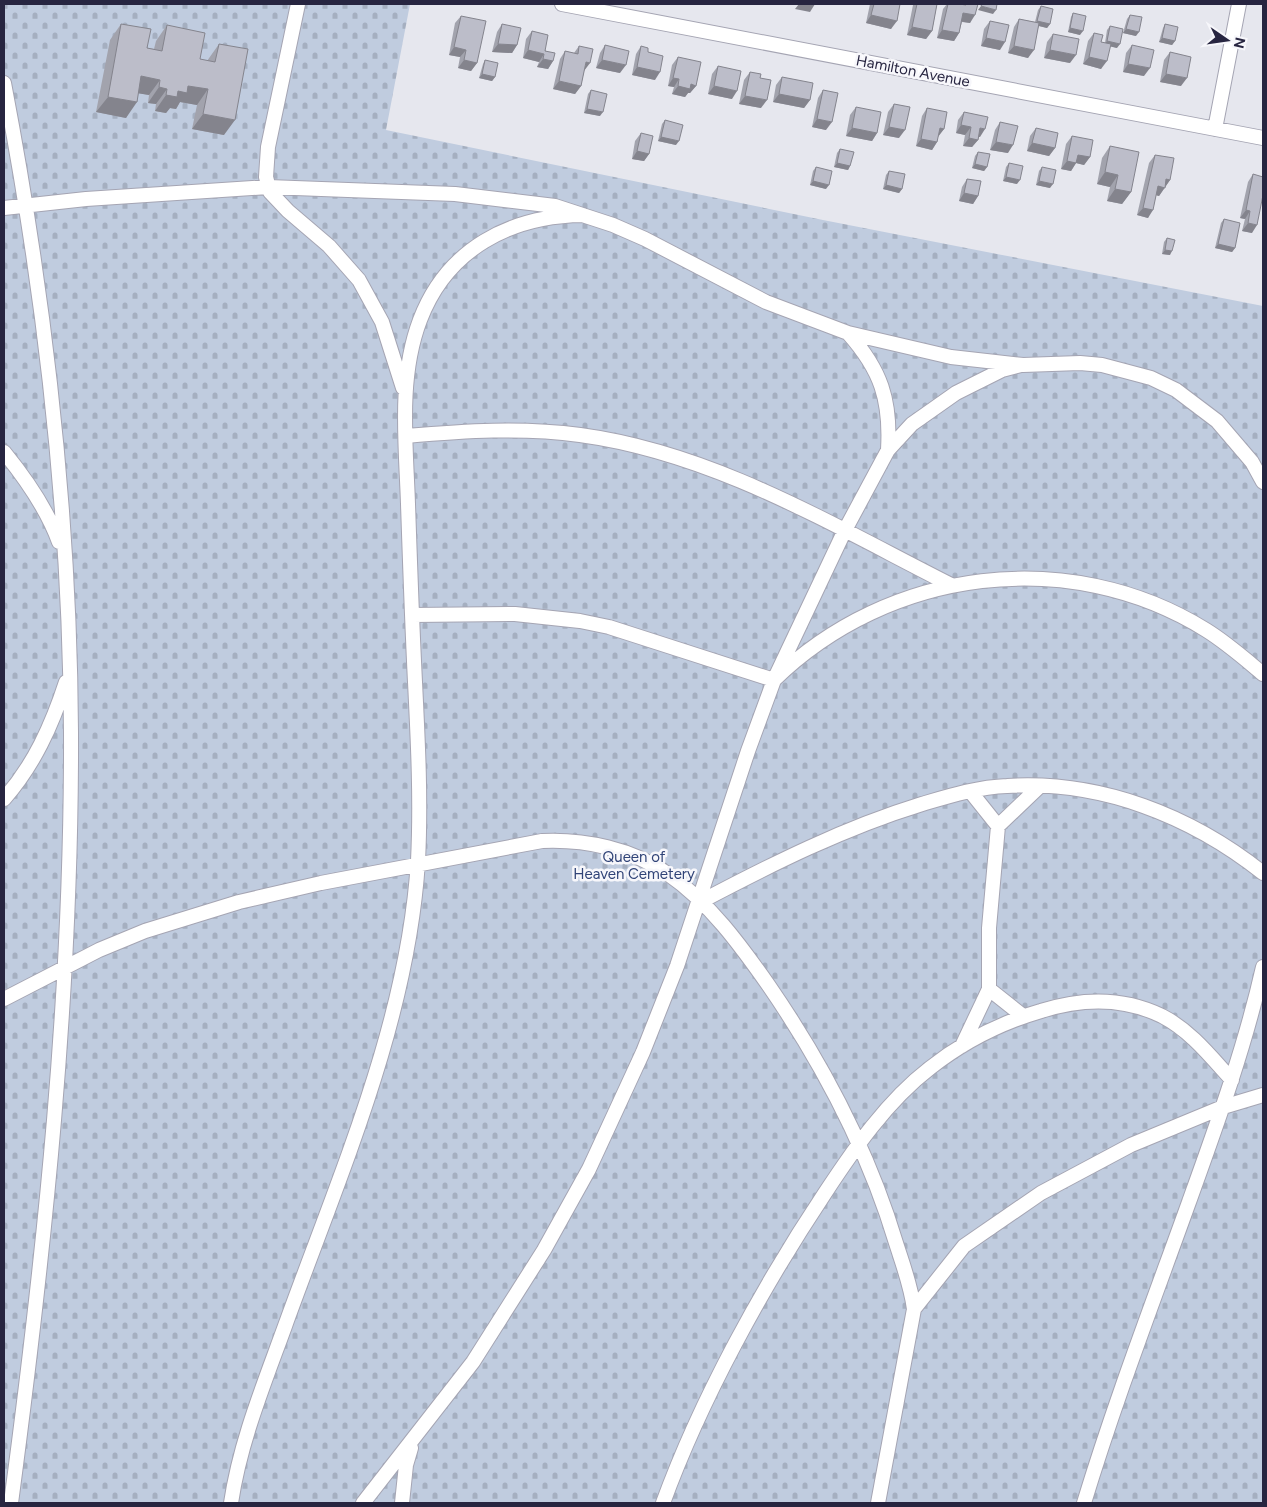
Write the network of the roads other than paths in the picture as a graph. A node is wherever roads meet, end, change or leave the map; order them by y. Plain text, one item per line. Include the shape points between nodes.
1 (298, 4) edge
2 (562, 4) edge
3 (1238, 4) edge
4 (4, 83) edge
5 (1214, 129) junction
6 (1263, 138) edge
7 (268, 187) junction
8 (25, 205) junction
9 (4, 208) edge
10 (583, 214) junction
11 (848, 333) junction
12 (1021, 365) junction
13 (404, 396) junction
14 (406, 436) junction
15 (888, 450) junction
16 (4, 452) edge
17 (1258, 458) edge
18 (1263, 482) edge
19 (844, 532) junction
20 (65, 559) junction
21 (951, 584) junction
22 (412, 615) junction
23 (70, 672) junction
24 (1263, 674) edge
25 (774, 680) junction
26 (1040, 786) junction
27 (970, 791) junction
28 (4, 799) edge
29 (998, 826) junction
30 (418, 864) junction
31 (1263, 873) edge
32 (700, 902) junction
33 (1263, 966) edge
34 (64, 967) junction
35 (989, 989) junction
36 (4, 999) edge
37 (1023, 1016) junction
38 (962, 1046) junction
39 (1232, 1080) junction
40 (1263, 1094) edge
41 (1223, 1107) junction
42 (860, 1144) junction
43 (914, 1309) junction
44 (414, 1439) junction
45 (11, 1503) edge
46 (231, 1503) edge
47 (363, 1503) edge
48 (402, 1503) edge
49 (663, 1503) edge
50 (878, 1503) edge
51 (1084, 1503) edge

1 - 7 street via 268,147
2 - 5 street, Hamilton Avenue
3 - 5 street
4 - 8 street
5 - 6 street, Hamilton Avenue
7 - 8 street
7 - 10 street via 455,194 555,206
7 - 13 street via 275,199 329,246 359,280 382,322
8 - 9 street
8 - 20 street via 50,377
10 - 11 street via 645,240 766,302
10 - 13 street via 530,220 494,236 459,260 444,277 420,321
11 - 12 street via 951,357
11 - 15 street via 881,382 888,413
12 - 15 street via 995,373 956,393 912,424
12 - 17 street via 1102,365 1150,378 1197,404
13 - 14 street
14 - 19 street via 521,431 580,435 633,445 698,463
14 - 22 street
15 - 19 street
16 - 20 street via 52,524
17 - 18 street
19 - 21 street
19 - 25 street
20 - 23 street
21 - 24 street via 1047,580 1094,585 1123,593 1206,630
21 - 25 street via 898,602 843,628 795,660
22 - 25 street via 515,614 580,621
22 - 30 street via 419,793
23 - 28 street via 57,710 38,749 20,780
23 - 34 street via 70,818
25 - 32 street
26 - 27 street
26 - 29 street
26 - 31 street via 1116,797 1143,805 1198,829
27 - 29 street
27 - 32 street via 901,810 811,845
29 - 35 street via 990,910
30 - 32 street via 542,841 579,842 616,850 652,864 669,874
30 - 34 street via 278,891 239,902 145,931
30 - 46 street via 396,1003 386,1039 249,1428
32 - 42 street via 756,967 803,1037 826,1074
32 - 44 street via 643,1052 575,1195 473,1362
33 - 39 street
34 - 36 street
34 - 45 street via 40,1260
35 - 37 street
35 - 38 street
37 - 38 street
37 - 39 street via 1063,1004 1095,1001 1122,1002 1144,1008 1184,1031
38 - 42 street via 911,1085
39 - 41 street
40 - 41 street
41 - 43 street via 1102,1160 1010,1213 964,1246
41 - 51 street via 1122,1386
42 - 43 street via 889,1220 912,1292
42 - 49 street via 808,1218 752,1314
43 - 50 street
44 - 47 street
44 - 48 street via 406,1465

